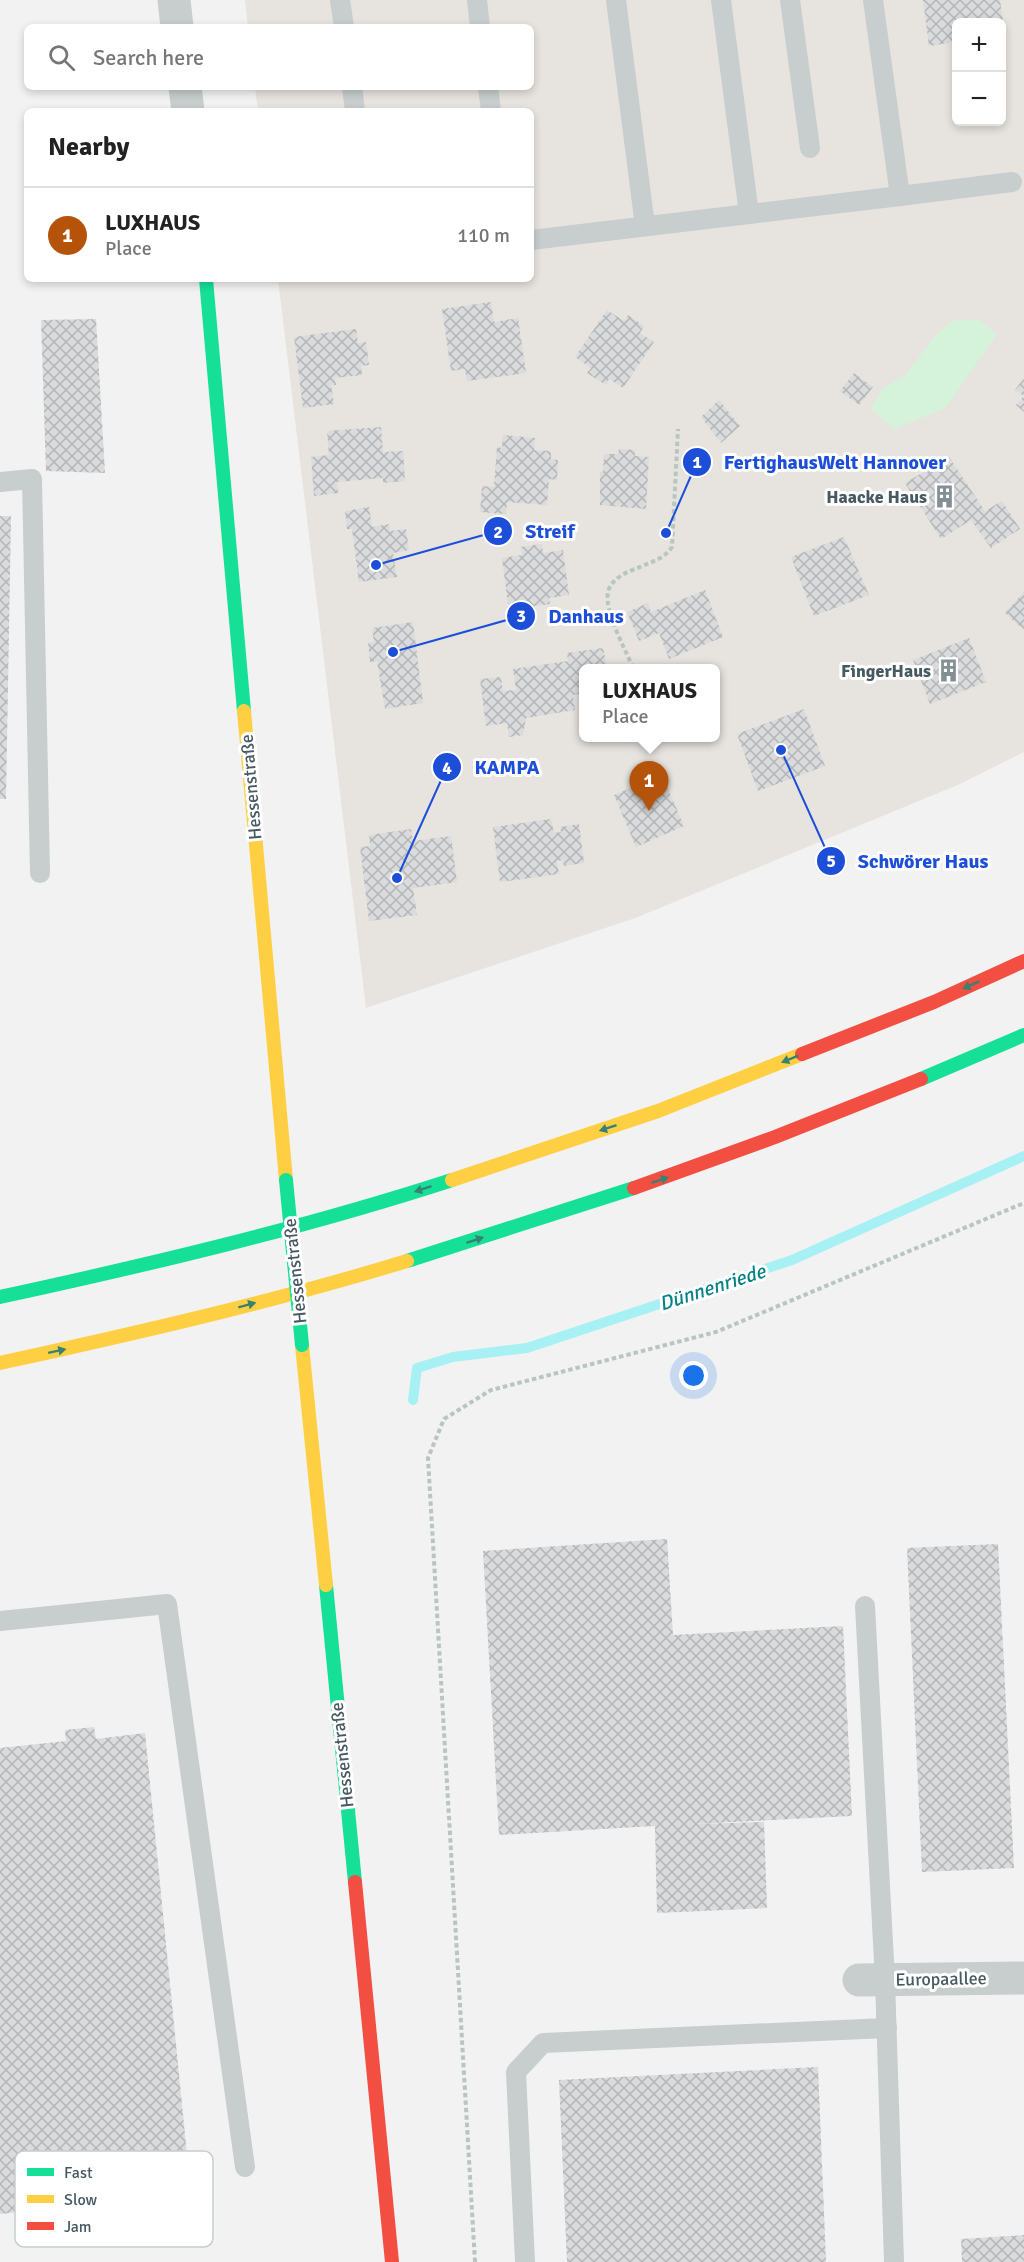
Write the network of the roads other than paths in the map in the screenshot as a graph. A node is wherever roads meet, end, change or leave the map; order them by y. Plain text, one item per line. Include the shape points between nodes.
1 (174, 0) edge
2 (190, 0) edge
3 (340, 0) edge
4 (477, 0) edge
5 (616, 0) edge
6 (721, 0) edge
7 (790, 0) edge
8 (873, 0) edge
9 (177, 24) edge
10 (192, 24) edge
11 (344, 24) edge
12 (480, 24) edge
13 (185, 90) edge
14 (194, 90) edge
15 (352, 90) edge
16 (488, 90) edge
17 (188, 108) edge
18 (195, 108) edge
19 (355, 108) edge
20 (491, 108) edge
21 (810, 148) dead end
22 (1012, 182) dead end
23 (900, 196) junction
24 (749, 214) junction
25 (645, 225) junction
26 (534, 240) edge
27 (206, 282) edge
28 (0, 482) edge
29 (40, 873) dead end
30 (1024, 961) edge
31 (1024, 1035) edge
32 (0, 1297) edge
33 (0, 1363) edge
34 (866, 1606) dead end
35 (0, 1621) edge
36 (1024, 1978) edge
37 (872, 1980) junction
38 (887, 2028) junction
39 (245, 2167) dead end
40 (392, 2262) edge
41 (525, 2262) edge
42 (894, 2262) edge

1 - 9 street
2 - 10 street
3 - 11 lane
4 - 12 lane
5 - 25 lane
6 - 24 lane
7 - 21 lane
8 - 23 lane
13 - 17 street
14 - 18 street
15 - 19 lane
16 - 20 lane
22 - 23 lane
23 - 24 lane
24 - 25 lane
25 - 26 lane
27 - 40 main road, Hessenstraße, bridge via 286,1180
28 - 29 lane via 32,479
30 -> 32 main road via 934,1002 658,1111 378,1204 107,1274
33 -> 31 main road via 120,1338 401,1264 681,1173
34 - 37 lane
35 - 39 lane via 167,1604
36 - 37 street, Europaallee
37 - 38 lane
38 - 41 lane via 543,2043 516,2072
38 - 42 lane

